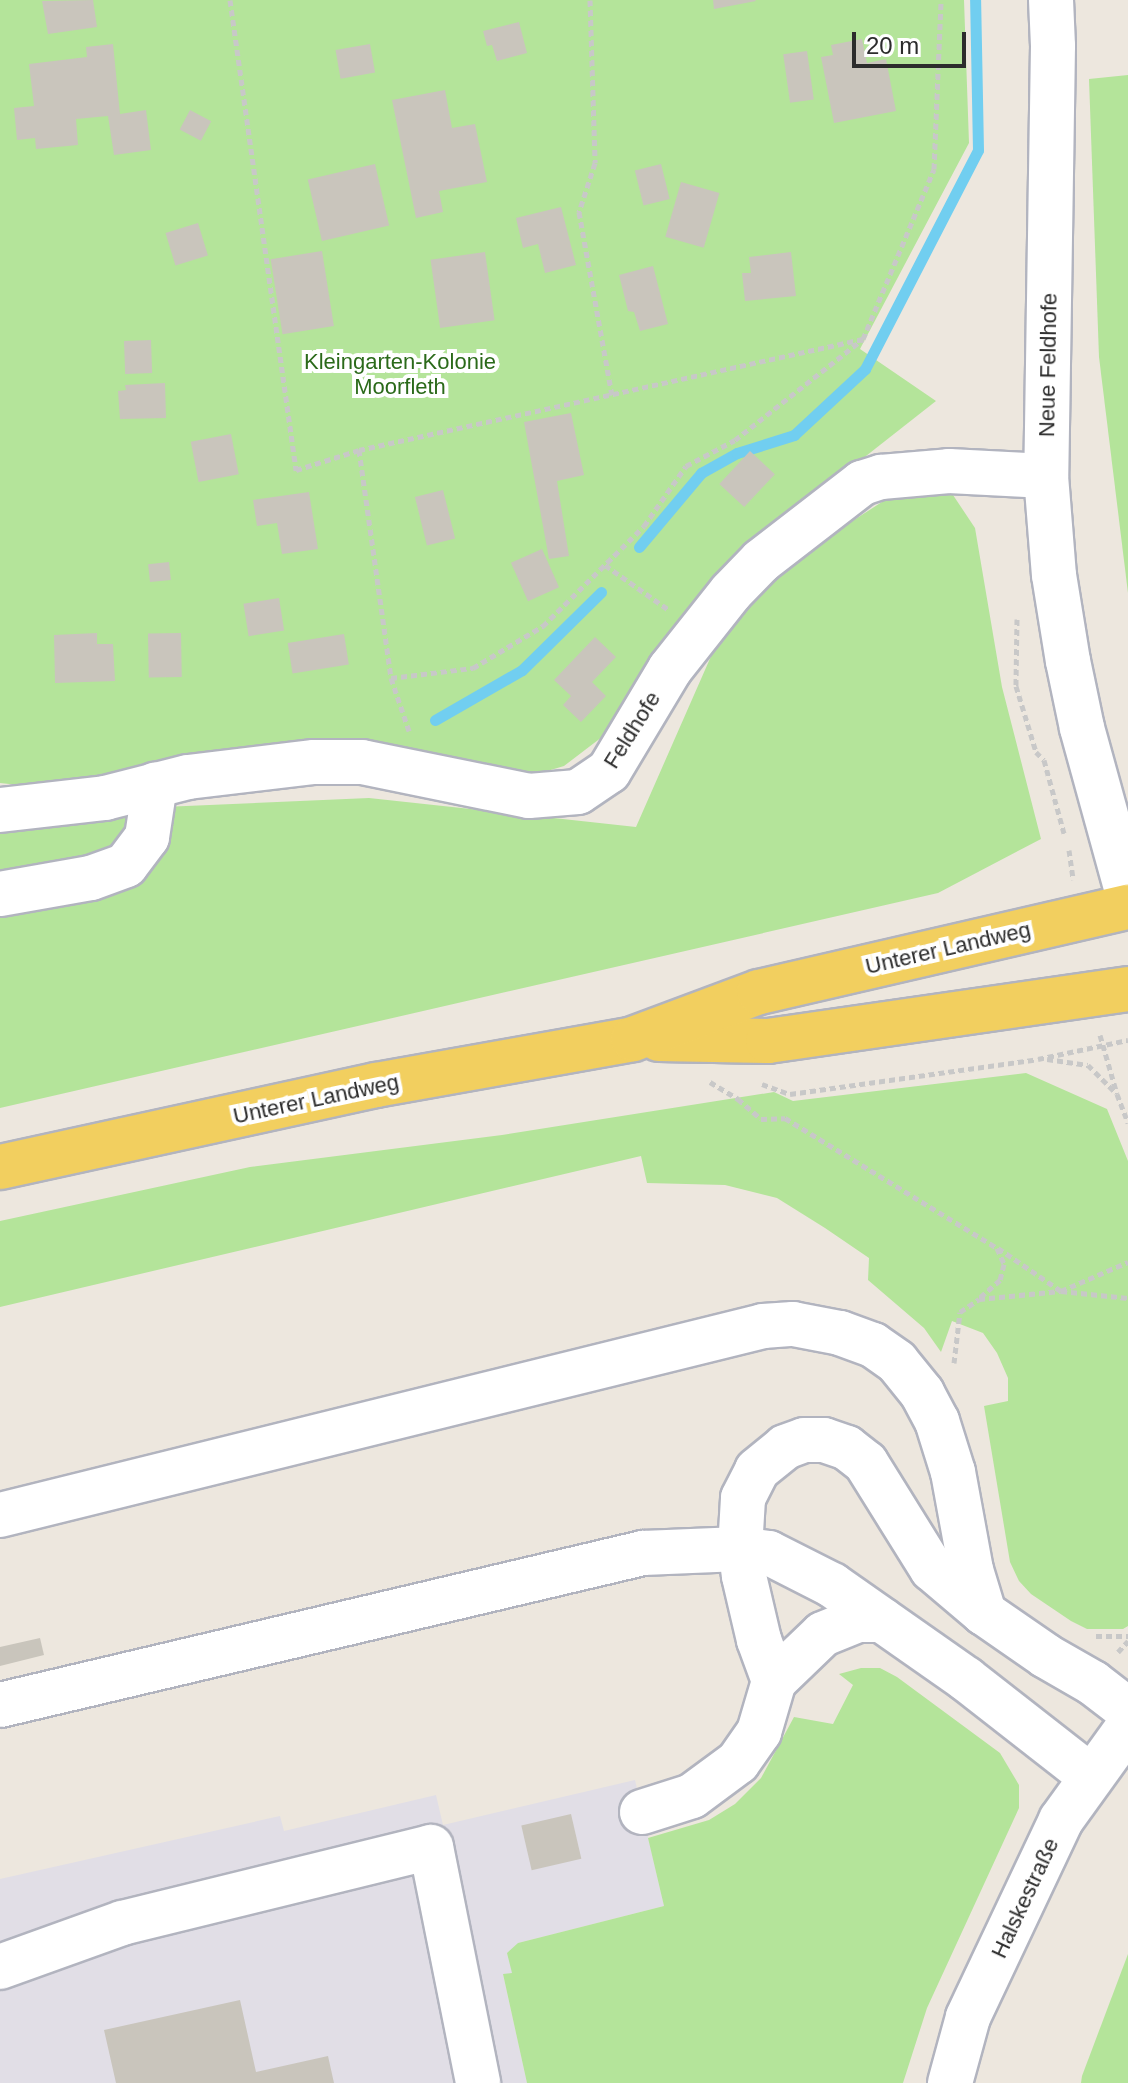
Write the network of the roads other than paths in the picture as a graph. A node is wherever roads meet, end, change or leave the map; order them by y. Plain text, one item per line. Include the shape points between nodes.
1 (1051, 0) edge
2 (1046, 476) junction
3 (1082, 728) junction
4 (1128, 772) edge
5 (155, 785) junction
6 (0, 810) edge
7 (0, 894) edge
8 (1128, 895) edge
9 (1128, 907) edge
10 (1128, 989) edge
11 (633, 1039) junction
12 (0, 1167) edge
13 (0, 1515) edge
14 (740, 1549) junction
15 (984, 1613) junction
16 (882, 1620) junction
17 (774, 1681) junction
18 (0, 1705) edge
19 (1128, 1710) edge
20 (1128, 1727) edge
21 (1090, 1776) junction
22 (642, 1812) dead end
23 (0, 1967) edge
24 (478, 2083) edge
25 (950, 2083) edge

1 - 2 street, Neue Feldhofe
2 - 3 street, Neue Feldhofe via 1054,575
2 - 5 street, Feldhofe via 949,471 862,483 761,561 699,631 648,702 609,771 578,792 529,796 362,762 314,762
3 - 4 street
3 - 8 street, Neue Feldhofe
5 - 6 street, Feldhofe via 105,798
5 - 7 street via 147,837 126,865 91,878
9 - 11 main road, Unterer Landweg via 759,992
10 - 11 main road, Unterer Landweg via 768,1041
11 - 12 main road, Unterer Landweg via 376,1085
13 - 15 street via 763,1326 793,1324 873,1345 897,1362 922,1393 953,1472
14 - 15 street via 743,1498 757,1470 785,1447 824,1440 847,1448 866,1463 932,1569
14 - 16 street via 769,1553 800,1566
14 - 17 street via 759,1640
14 - 18 street via 643,1553
15 - 19 street
16 - 17 street via 858,1620 823,1634
16 - 21 street
17 - 22 street via 759,1732 738,1762 692,1796
20 - 21 street, Halskestraße
21 - 25 street, Halskestraße via 1061,1820 968,2017
23 - 24 street via 122,1923 431,1847

